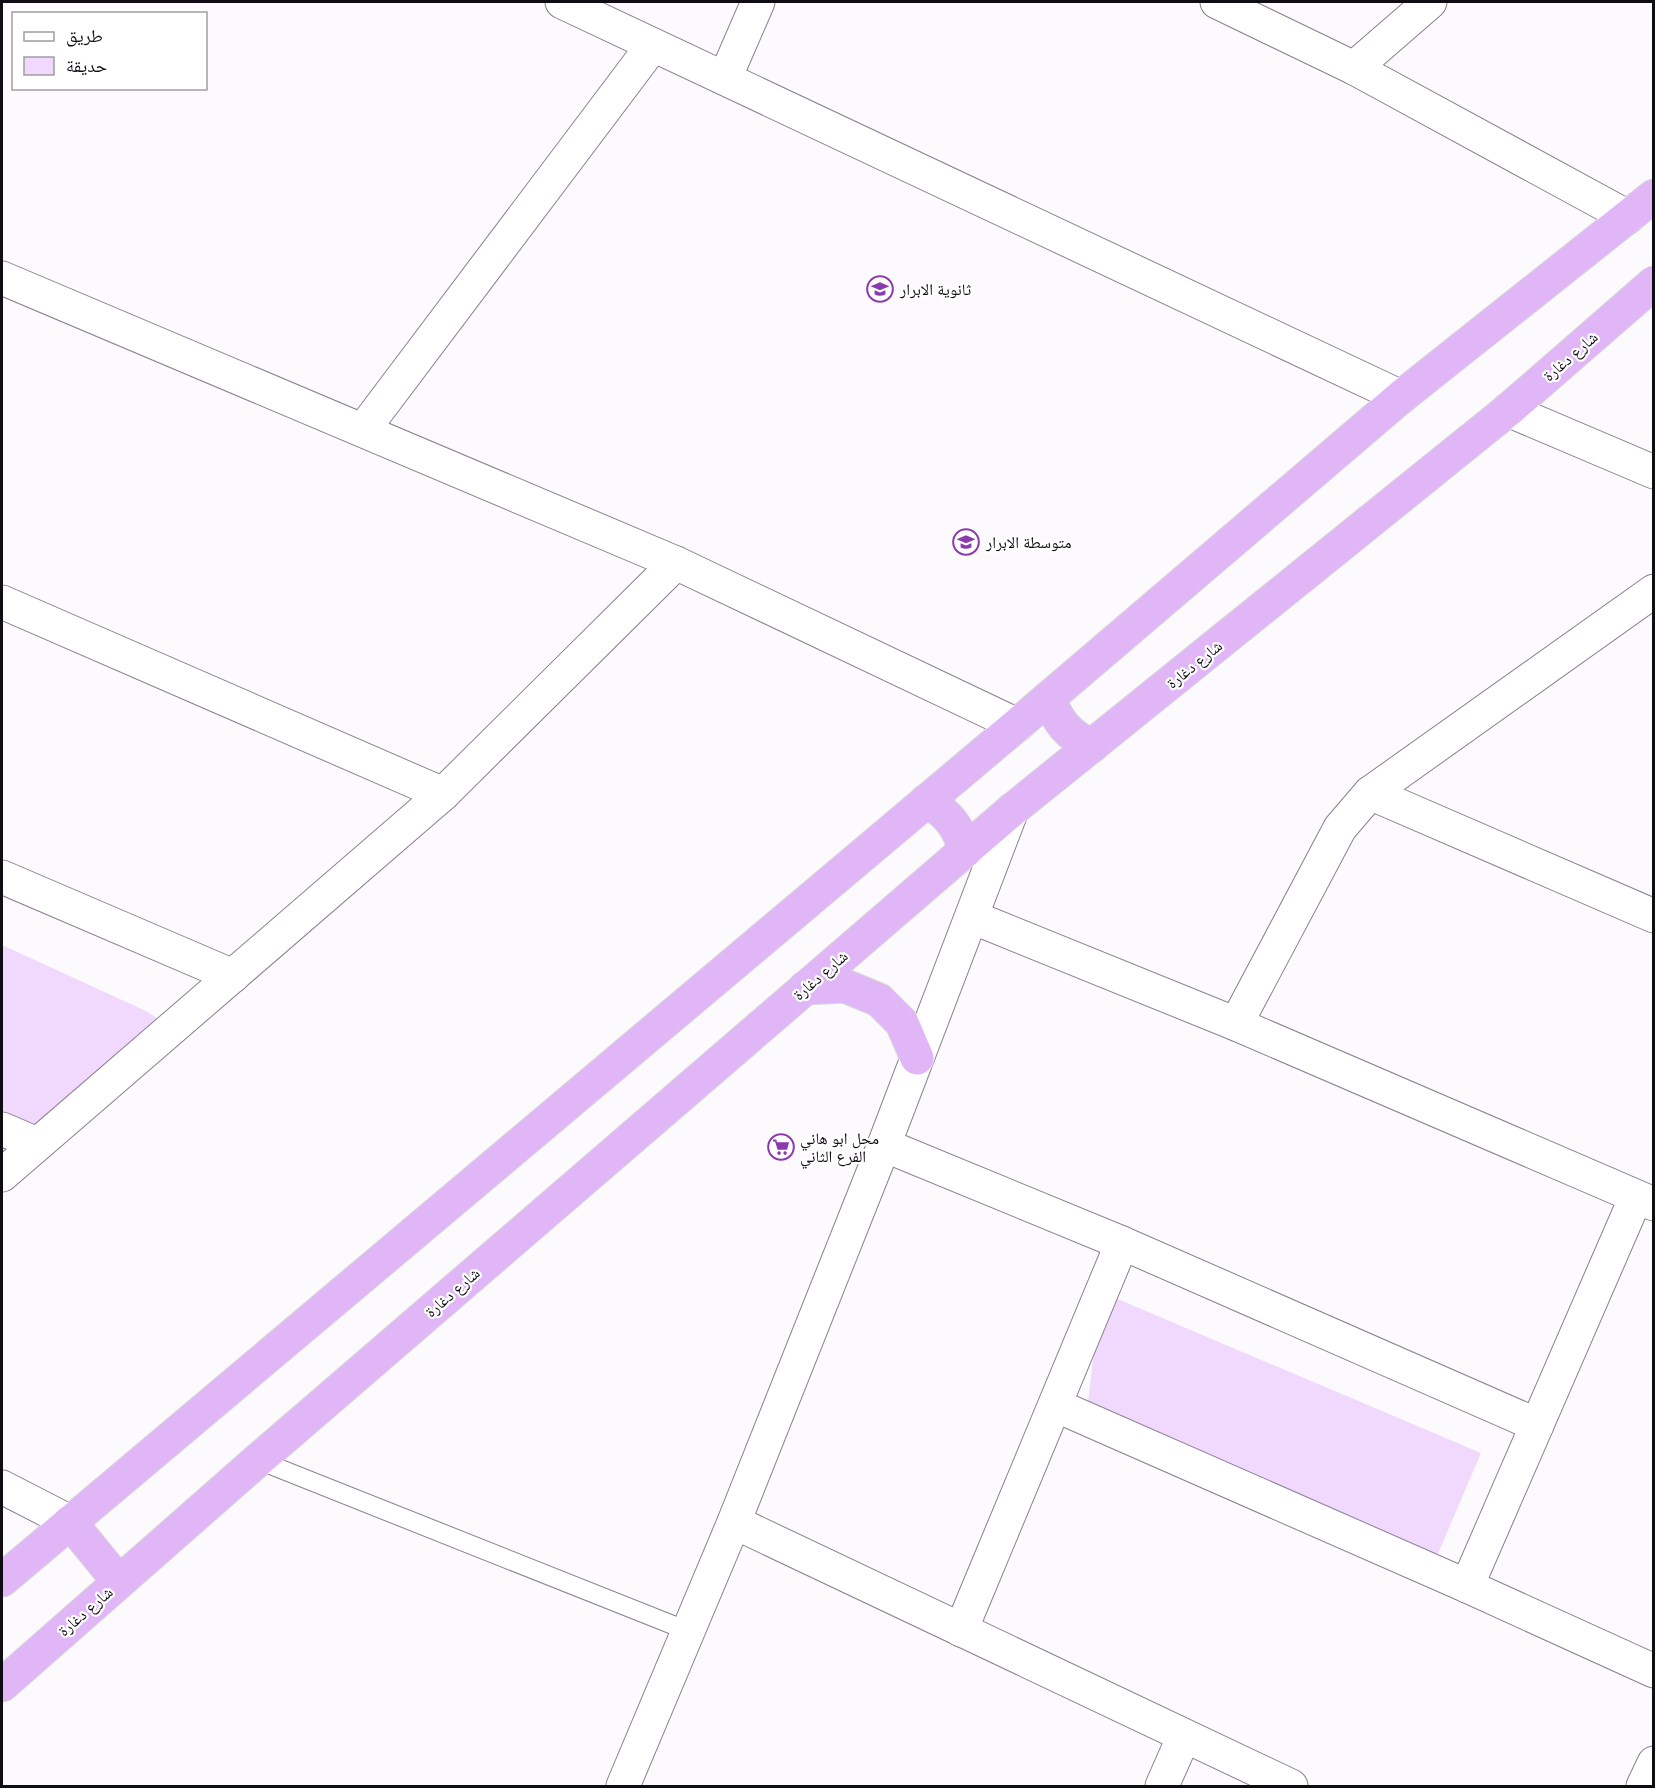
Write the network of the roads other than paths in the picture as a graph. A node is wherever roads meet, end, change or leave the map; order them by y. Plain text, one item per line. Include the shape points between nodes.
1 (562, 2) edge
2 (758, 2) edge
3 (1217, 2) edge
4 (1430, 2) edge
5 (653, 45) junction
6 (1354, 68) junction
7 (725, 78) junction
8 (1653, 196) edge
9 (1628, 218) junction
10 (2, 278) edge
11 (1653, 283) edge
12 (1401, 398) junction
13 (1508, 410) junction
14 (363, 430) junction
15 (1653, 472) edge
16 (676, 563) junction
17 (1653, 591) edge
18 (2, 602) edge
19 (1049, 698) junction
20 (1017, 725) junction
21 (1092, 746) junction
22 (1370, 793) junction
23 (443, 794) junction
24 (926, 801) junction
25 (1012, 810) junction
26 (965, 850) junction
27 (2, 877) edge
28 (972, 916) junction
29 (1653, 916) edge
30 (233, 976) junction
31 (805, 988) junction
32 (1236, 1024) junction
33 (917, 1058) junction
34 (2, 1129) edge
35 (37, 1144) junction
36 (884, 1145) junction
37 (2, 1175) edge
38 (1645, 1201) edge
39 (1122, 1243) junction
40 (1054, 1405) junction
41 (1537, 1425) junction
42 (258, 1460) junction
43 (2, 1487) edge
44 (70, 1522) junction
45 (734, 1522) junction
46 (2, 1580) edge
47 (119, 1582) junction
48 (1467, 1586) junction
49 (961, 1630) junction
50 (688, 1631) junction
51 (1653, 1671) edge
52 (2, 1684) edge
53 (1184, 1736) junction
54 (1653, 1763) edge
55 (627, 1785) edge
56 (1162, 1786) edge
57 (1291, 1786) edge
58 (1642, 1786) edge

1 - 5 street
2 - 7 street
3 - 6 street
4 - 6 street
5 - 7 street
5 - 14 street
6 - 9 street
7 - 12 street
8 - 9 highway
9 - 12 highway
10 - 14 street
11 - 13 highway, شارع دغارة
12 - 19 highway
13 - 15 street
13 - 21 highway, شارع دغارة
14 - 16 street
16 - 20 street
16 - 23 street
17 - 22 street
18 - 23 street
19 - 20 highway
19 - 21 highway via 1065,728
20 - 24 highway
21 - 25 highway, شارع دغارة
22 - 29 street
22 - 32 street via 1340,828
23 - 30 street
24 - 26 highway via 953,822
24 - 44 highway
25 - 26 highway, شارع دغارة
25 - 28 street
26 - 31 highway, شارع دغارة
27 - 30 street
28 - 32 street
28 - 33 street
30 - 35 street
31 - 33 highway via 845,986 879,1000 902,1023
31 - 42 highway, شارع دغارة
32 - 38 street
33 - 36 street
34 - 35 street
35 - 37 street
36 - 39 street
36 - 45 street
38 - 41 street
39 - 40 street
39 - 41 street
40 - 48 street
40 - 49 street
41 - 48 street
42 - 47 highway, شارع دغارة
42 - 50 lane
43 - 44 street
44 - 46 highway
44 - 47 highway
45 - 49 street
45 - 50 street
47 - 52 highway, شارع دغارة
48 - 51 street
49 - 53 street
50 - 55 street
53 - 56 street
53 - 57 street
54 - 58 street

